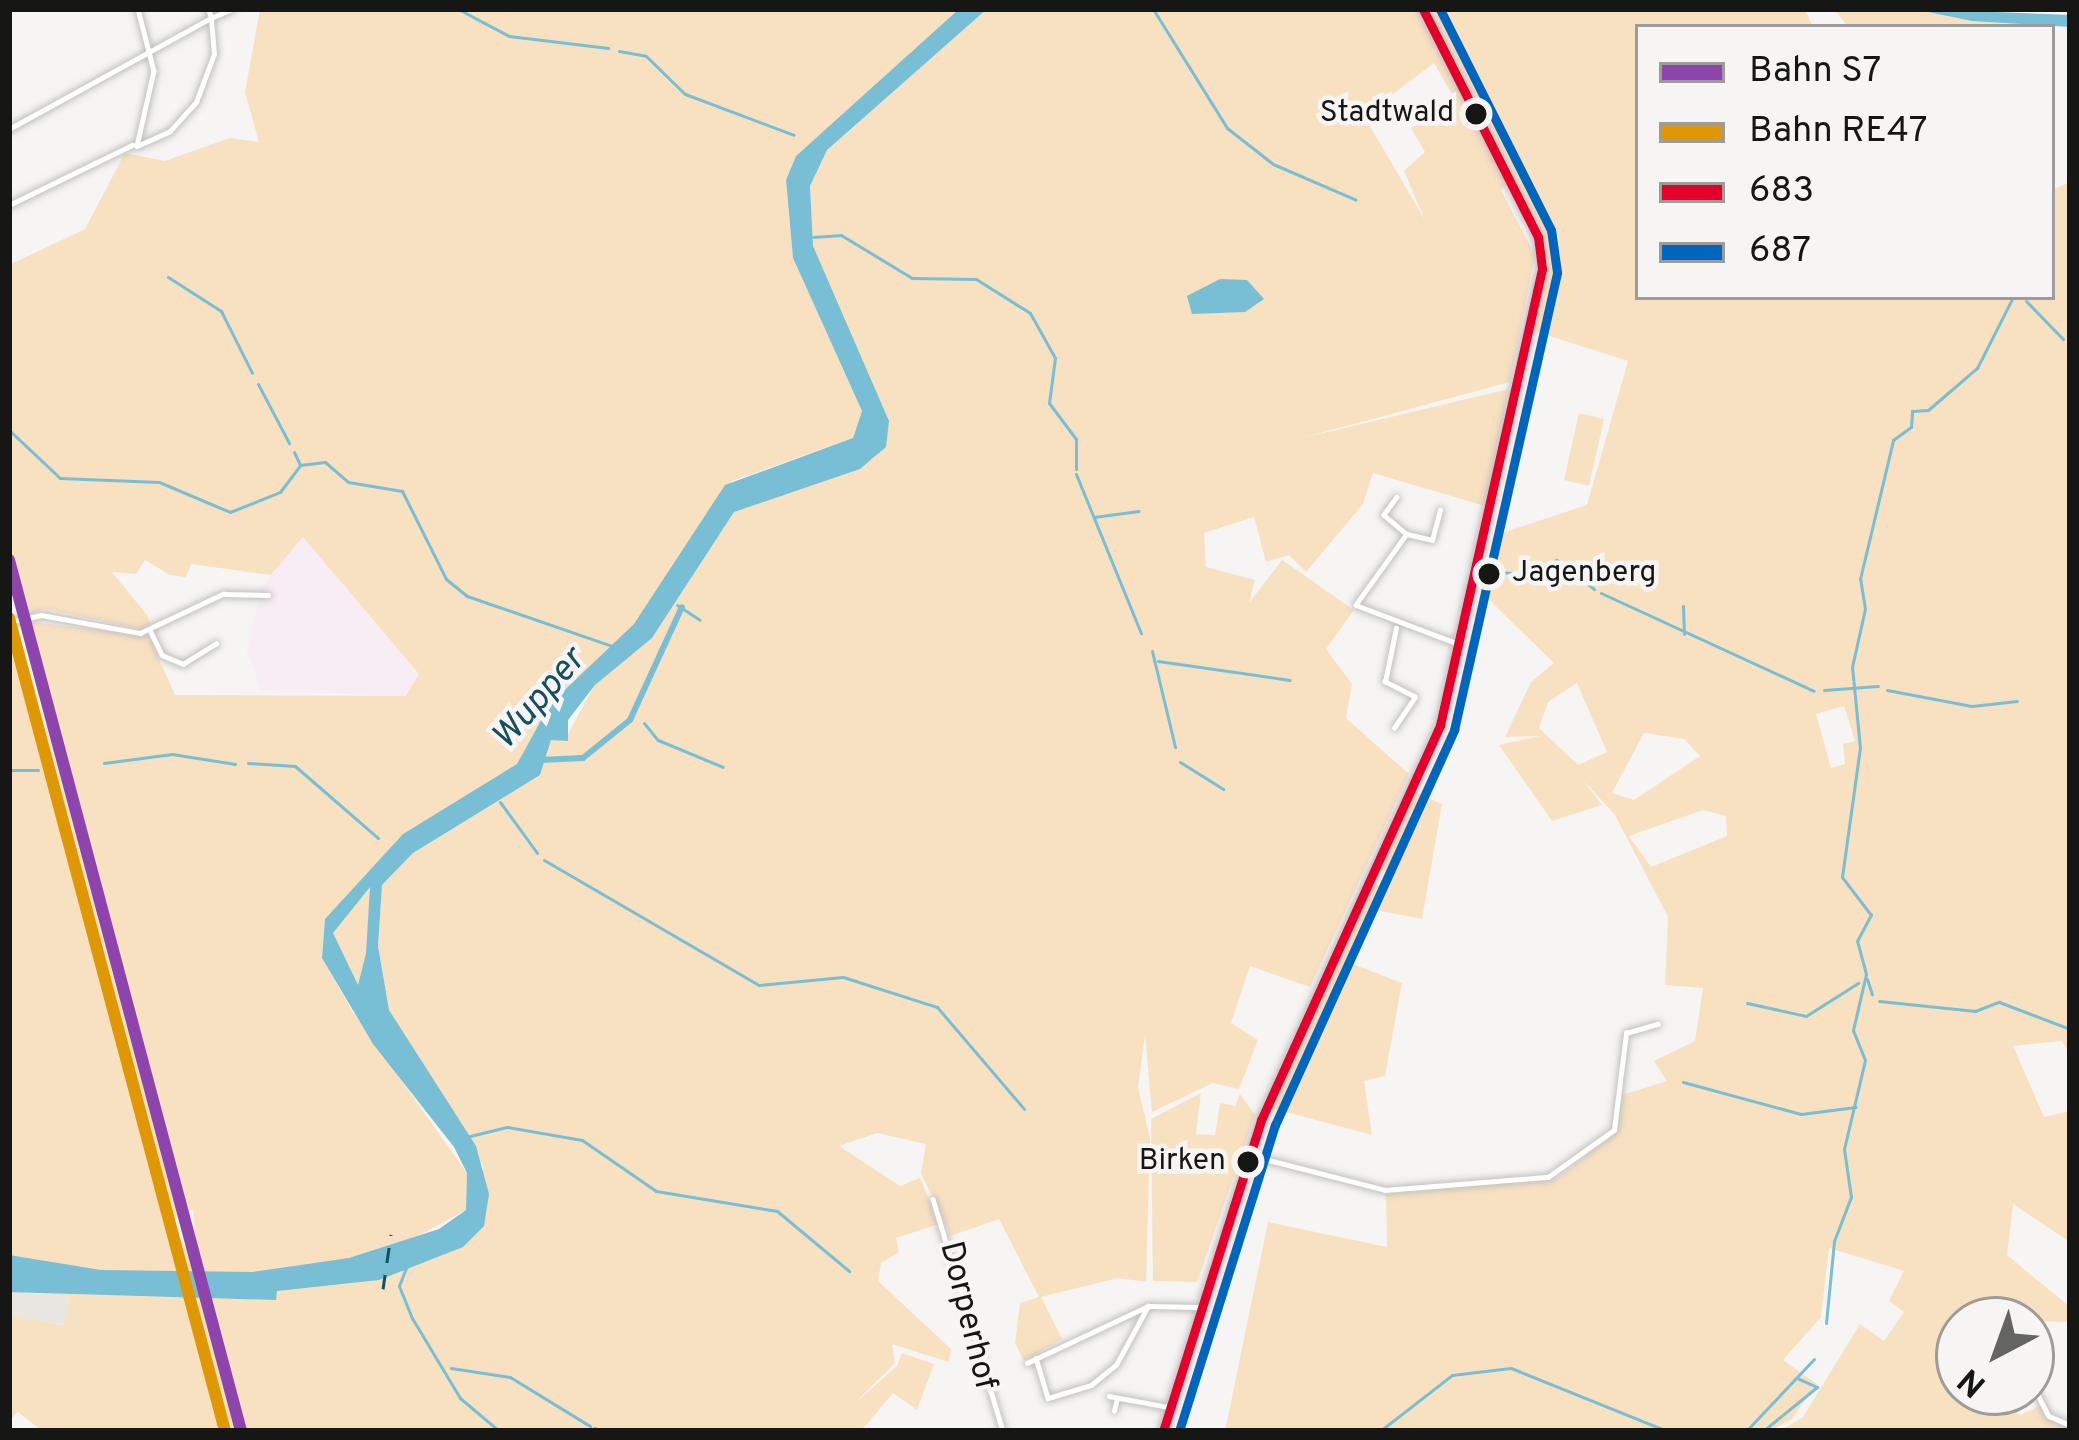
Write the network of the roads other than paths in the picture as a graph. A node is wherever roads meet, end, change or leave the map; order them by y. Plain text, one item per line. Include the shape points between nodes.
1 (138, 9) edge
2 (208, 9) edge
3 (232, 9) edge
4 (1423, 9) edge
5 (212, 18) junction
6 (154, 44) junction
7 (9, 129) edge
8 (132, 145) junction
9 (9, 205) edge
10 (1397, 497) dead end
11 (1440, 510) dead end
12 (1407, 533) junction
13 (268, 595) dead end
14 (11, 621) edge
15 (1396, 628) junction
16 (151, 632) junction
17 (215, 643) dead end
18 (1461, 644) junction
19 (1394, 728) dead end
20 (1658, 1024) dead end
21 (1248, 1154) junction
22 (933, 1199) dead end
23 (1148, 1306) junction
24 (1198, 1307) junction
25 (1036, 1358) junction
26 (1027, 1363) dead end
27 (1109, 1396) dead end
28 (1118, 1398) junction
29 (1169, 1407) junction
30 (1114, 1412) dead end
31 (1003, 1431) edge
32 (1162, 1431) edge

1 - 6 street
2 - 5 street
3 - 5 street
4 - 18 main road via 1543,259
5 - 6 street
5 - 8 street via 214,54 196,102 160,138
6 - 7 street
6 - 8 street via 151,95
8 - 9 street
10 - 12 street via 1384,515
11 - 12 street via 1432,540
12 - 15 street via 1356,604
13 - 16 street via 224,594
14 - 16 street via 35,616
15 - 18 street
15 - 19 street via 1385,682 1415,697
16 - 17 street via 162,655 183,664
18 - 21 main road via 1436,734
20 - 21 street via 1626,1034 1618,1124 1603,1142 1538,1180 1422,1191
21 - 24 main road
22 - 31 street, Dorperhof
23 - 24 street
23 - 25 street
23 - 25 street via 1119,1360 1091,1385 1048,1398
24 - 29 main road
25 - 26 street
27 - 28 street
28 - 29 street
28 - 30 street
29 - 32 main road

